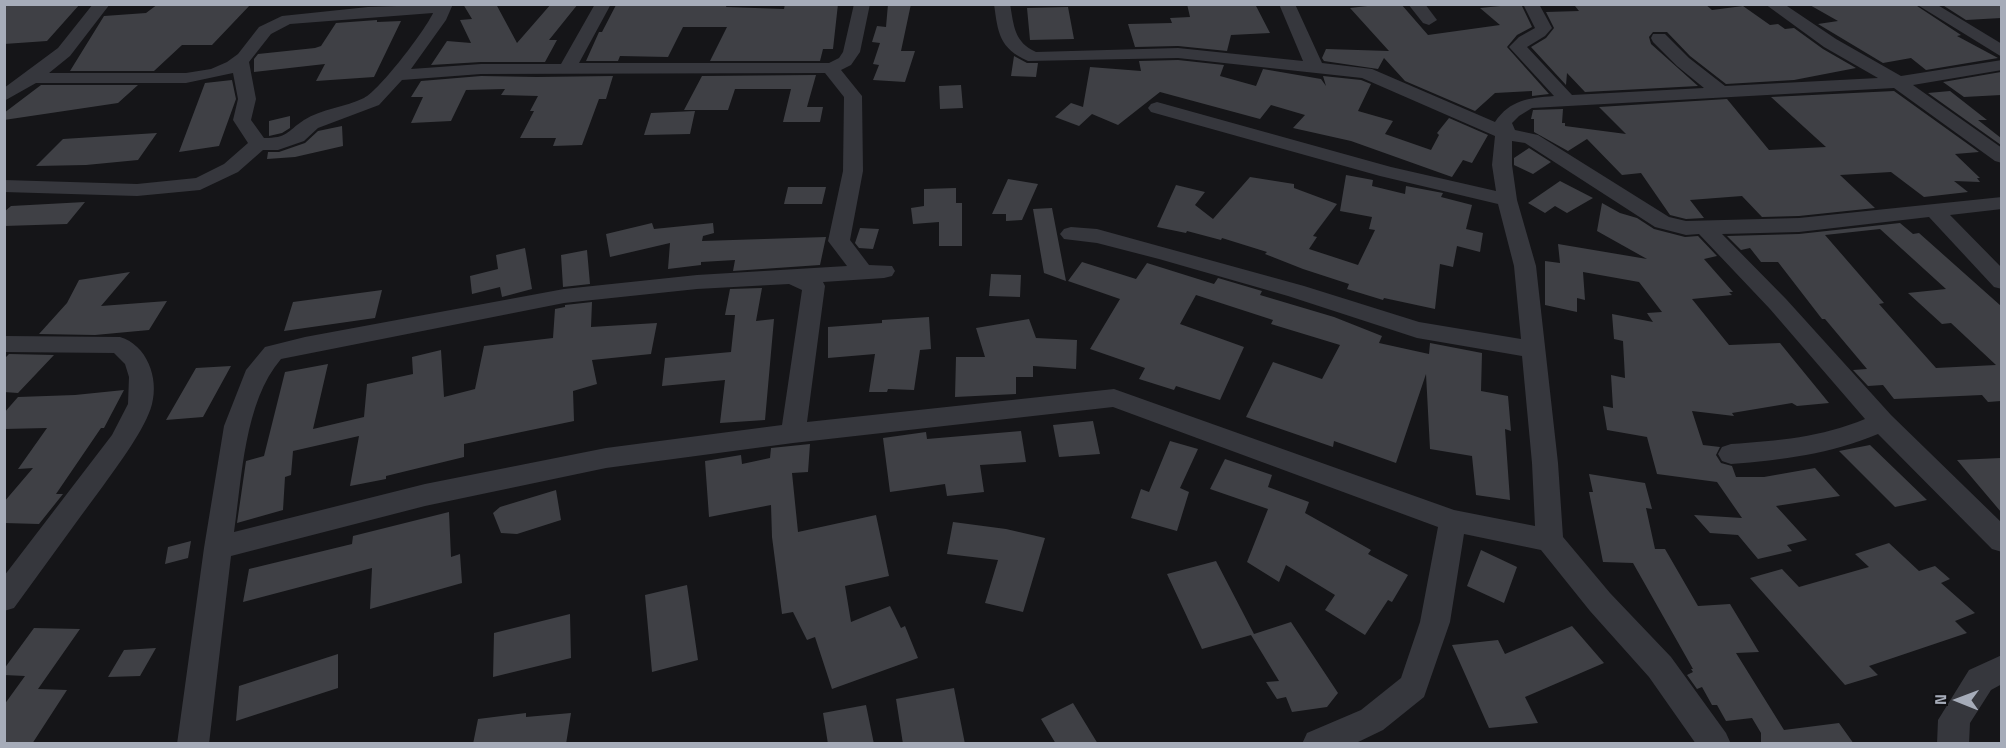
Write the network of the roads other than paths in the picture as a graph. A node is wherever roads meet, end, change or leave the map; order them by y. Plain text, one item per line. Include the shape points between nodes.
1 (102, 4) edge
2 (279, 4) edge
3 (603, 4) edge
4 (862, 4) edge
5 (1002, 4) edge
6 (1287, 4) edge
7 (1416, 4) edge
8 (1531, 4) edge
9 (1773, 4) edge
10 (1924, 4) edge
11 (444, 6) edge
12 (1429, 20) dead end
13 (264, 30) junction
14 (1659, 38) dead end
15 (2001, 52) edge
16 (240, 61) junction
17 (2001, 65) edge
18 (1315, 67) junction
19 (830, 68) junction
20 (567, 69) junction
21 (398, 75) junction
22 (32, 78) junction
23 (1898, 82) junction
24 (1722, 93) junction
25 (4, 96) edge
26 (1568, 101) junction
27 (1157, 108) dead end
28 (1507, 134) junction
29 (258, 144) junction
30 (2001, 157) edge
31 (4, 186) edge
32 (1507, 200) junction
33 (2001, 203) edge
34 (1933, 209) junction
35 (1705, 228) junction
36 (1071, 234) dead end
37 (791, 277) junction
38 (2001, 282) edge
39 (4, 344) edge
40 (1532, 349) junction
41 (1882, 422) junction
42 (793, 433) junction
43 (1731, 454) dead end
44 (1453, 521) junction
45 (1549, 540) junction
46 (2001, 542) edge
47 (218, 548) junction
48 (4, 599) edge
49 (2001, 669) edge
50 (193, 744) edge
51 (1318, 744) edge
52 (1715, 744) edge
53 (1953, 744) edge

1 - 22 street via 64,51
2 - 13 street
3 - 20 street
4 - 19 street via 849,59
5 - 18 street via 1009,41 1019,51 1034,57 1178,53
6 - 18 street
7 - 12 street
8 - 26 street via 1544,28 1525,38 1518,47
9 - 23 street
10 - 15 street
11 - 13 street via 290,19
11 - 21 street
13 - 16 street
14 - 24 street
16 - 22 street via 222,72 186,78
16 - 29 street via 247,99 242,120
17 - 23 street
18 - 28 street via 1366,73
19 - 20 street
19 - 37 street via 853,96 853,171 839,241 874,271
20 - 21 street via 481,69
21 - 29 street via 373,101 310,124 297,137 278,144
22 - 25 street
23 - 24 street
23 - 30 street
24 - 26 street
26 - 28 street via 1528,103 1503,123
27 - 32 street via 1387,172
28 - 32 street via 1503,138 1502,165
28 - 35 street via 1531,140 1662,222
29 - 31 street via 231,168 200,184 137,190
32 - 40 street via 1525,266
33 - 34 street
34 - 35 street via 1799,225
34 - 38 street
35 - 41 street
36 - 40 street via 1097,236 1177,257 1417,330
37 - 42 street via 814,286
37 - 47 street via 564,296 273,353 258,370 237,426
39 - 48 street via 120,345 136,360 141,377 140,404 121,441
40 - 45 street
41 - 43 street via 1851,437 1796,450
41 - 46 street
42 - 44 street via 1114,398
42 - 47 street via 594,460 424,495
44 - 45 street
44 - 51 street via 1435,622 1413,687 1372,720
45 - 52 street via 1660,667
47 - 50 street
49 - 53 street via 1980,680 1954,720

